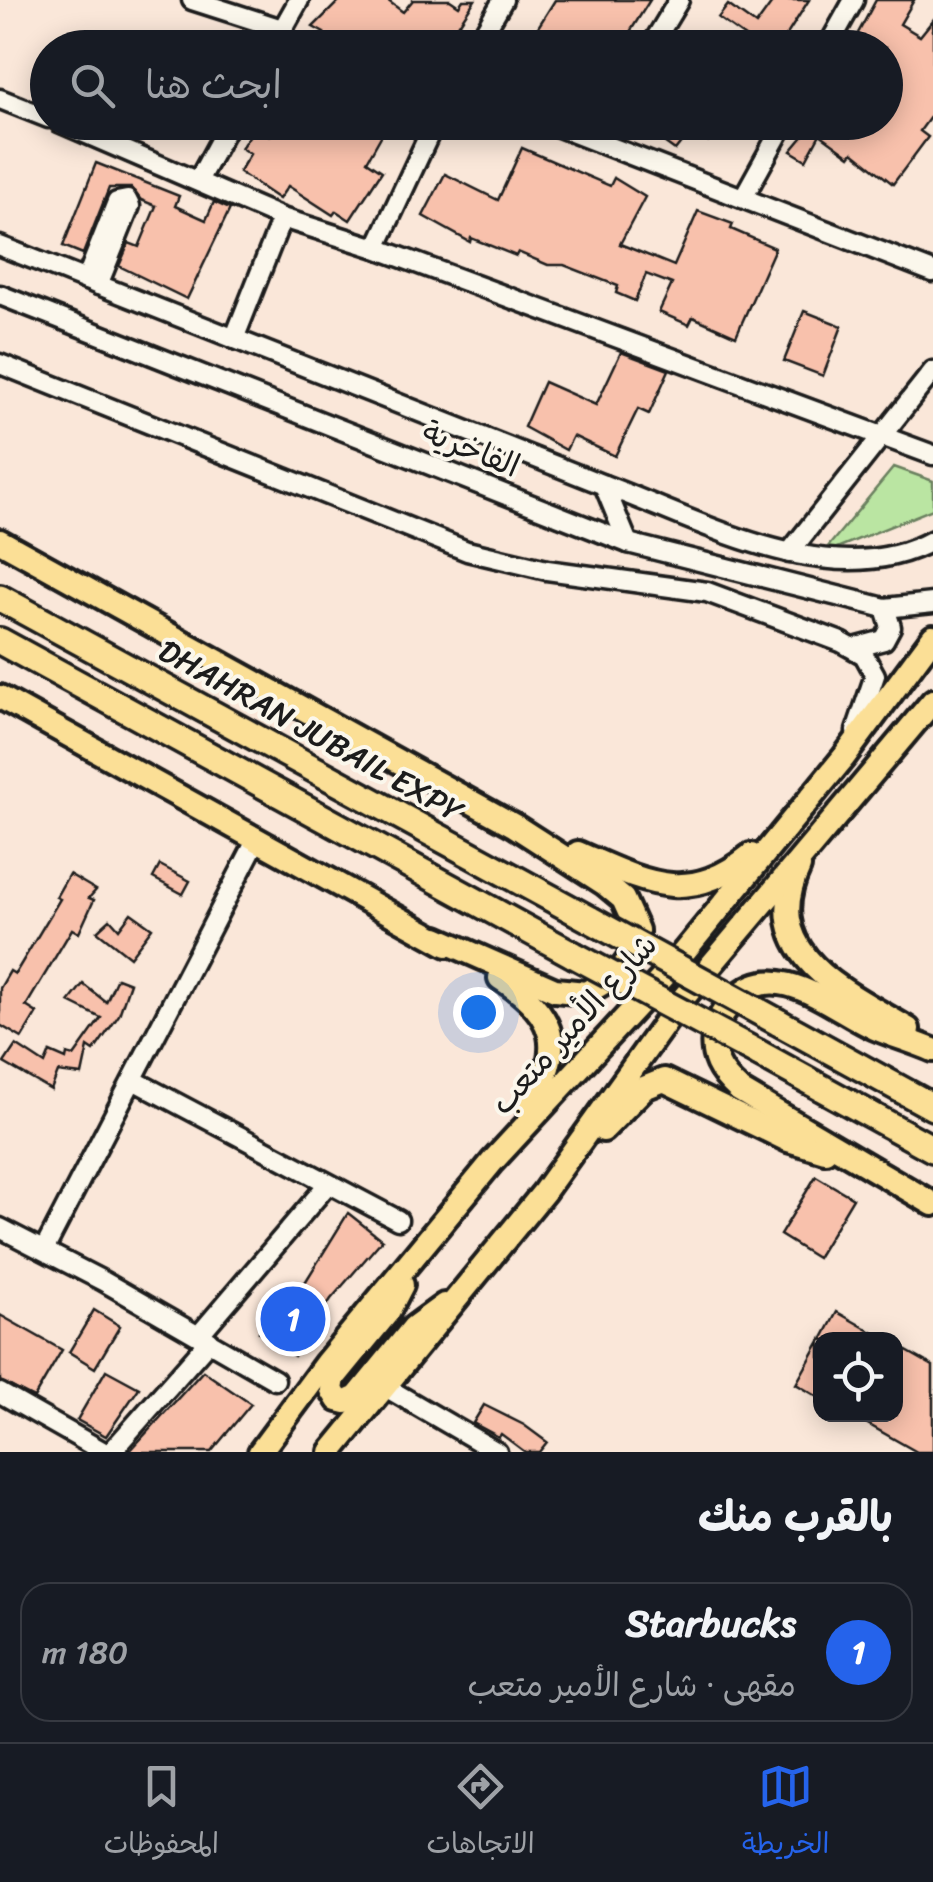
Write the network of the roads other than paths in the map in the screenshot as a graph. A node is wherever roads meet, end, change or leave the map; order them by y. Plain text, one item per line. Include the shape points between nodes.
1 (192, 0) edge
2 (298, 0) edge
3 (502, 0) edge
4 (679, 0) edge
5 (854, 0) edge
6 (282, 29) joint
7 (485, 30) edge
8 (661, 30) edge
9 (838, 30) edge
10 (0, 98) edge
11 (30, 110) edge
12 (103, 140) edge
13 (220, 140) edge
14 (427, 140) edge
15 (775, 140) edge
16 (594, 141) edge
17 (199, 179) junction
18 (743, 198) junction
19 (282, 218) junction
20 (0, 246) edge
21 (376, 248) junction
22 (933, 272) edge
23 (0, 295) edge
24 (234, 338) junction
25 (0, 364) edge
26 (933, 370) edge
27 (882, 434) junction
28 (933, 455) edge
29 (604, 485) junction
30 (933, 540) edge
31 (0, 542) edge
32 (628, 543) junction
33 (789, 553) junction
34 (0, 598) edge
35 (933, 603) edge
36 (885, 608) junction
37 (933, 637) edge
38 (0, 641) edge
39 (854, 648) junction
40 (0, 697) edge
41 (933, 702) edge
42 (933, 720) edge
43 (908, 734) junction
44 (844, 758) junction
45 (515, 826) junction
46 (785, 828) junction
47 (257, 839) junction
48 (810, 844) junction
49 (437, 938) junction
50 (933, 1046) edge
51 (133, 1080) junction
52 (933, 1107) edge
53 (933, 1149) edge
54 (852, 1160) junction
55 (492, 1162) junction
56 (328, 1184) junction
57 (544, 1192) junction
58 (933, 1204) edge
59 (398, 1220) dead end
60 (0, 1228) edge
61 (422, 1246) junction
62 (44, 1250) junction
63 (466, 1290) junction
64 (204, 1338) junction
65 (326, 1363) junction
66 (275, 1380) dead end
67 (384, 1392) junction
68 (0, 1394) edge
69 (108, 1452) edge
70 (249, 1452) edge
71 (260, 1452) edge
72 (335, 1452) edge
73 (497, 1452) edge

1 - 6 street
2 - 6 street
3 - 7 street
4 - 8 street
5 - 9 street
10 - 11 street
12 - 17 street
13 - 17 street
14 - 21 street
15 - 18 street
16 - 18 street
17 - 19 street
18 - 22 street
19 - 21 street
19 - 24 street
20 - 24 street
21 - 27 street
23 - 32 street, الفاخرية
24 - 29 street
25 - 39 street via 467,551 547,570 708,592
26 - 27 street
27 - 28 street
27 - 33 street
29 - 32 street
29 - 33 street
30 - 33 street via 870,561
31 - 45 main road
32 - 36 street, الفاخرية
34 - 52 highway, DHAHRAN JUBAIL EXPY, bridge
35 - 36 street, الفاخرية
36 - 39 street via 891,627 884,640
37 - 44 main road, شارع الأمير متعب
38 - 53 highway, bridge
39 - 44 street via 875,675
40 - 47 main road
41 - 43 main road, شارع الأمير متعب
42 - 43 main road
43 - 48 main road, شارع الأمير متعب
44 - 46 main road, شارع الأمير متعب
45 - 46 main road via 625,873 675,886 717,878
45 - 49 main road via 622,899 637,930 628,962 601,986 572,993
46 - 55 main road, شارع الأمير متعب via 632,1014
47 - 49 main road
47 - 51 street
48 - 50 main road via 790,887 788,910 808,964
48 - 57 main road, شارع الأمير متعب via 657,1033
49 - 55 main road via 520,991 540,1010 551,1036 548,1076
50 - 54 main road via 874,1027 784,982 742,991 722,1015 713,1046 724,1077
51 - 56 street
51 - 62 street
54 - 57 main road via 788,1140 664,1080 632,1100
54 - 58 main road
55 - 61 main road, شارع الأمير متعب
56 - 59 street
56 - 64 street
57 - 63 main road, شارع الأمير متعب
60 - 62 street
61 - 63 main road via 388,1312 334,1378 338,1400 358,1396 414,1327
61 - 65 main road, شارع الأمير متعب
62 - 64 street
63 - 67 main road, شارع الأمير متعب
64 - 66 street
64 - 69 street
65 - 70 main road
65 - 71 main road, شارع الأمير متعب
67 - 72 main road, شارع الأمير متعب
67 - 73 street
68 - 69 street

